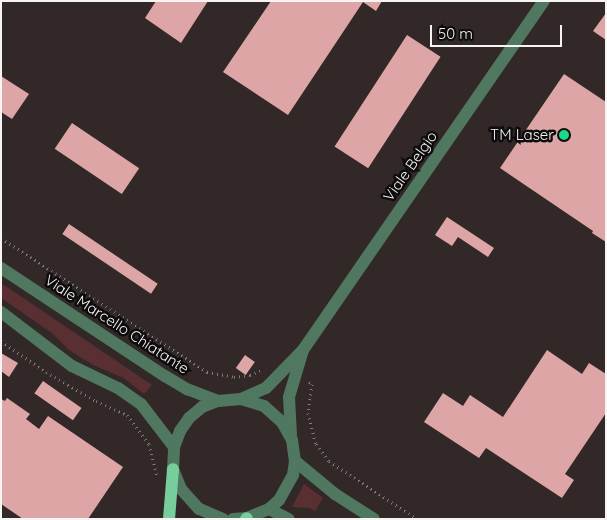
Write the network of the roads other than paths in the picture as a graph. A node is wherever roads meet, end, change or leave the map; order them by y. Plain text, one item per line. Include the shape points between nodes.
1 (544, 1) edge
2 (1, 268) edge
3 (1, 312) edge
4 (303, 350) junction
5 (241, 399) junction
6 (218, 401) junction
7 (292, 440) junction
8 (174, 447) junction
9 (295, 461) junction
10 (174, 469) junction
11 (269, 509) junction
12 (169, 519) edge
13 (223, 519) edge
14 (232, 519) edge
15 (247, 519) edge
16 (289, 519) edge
17 (374, 519) edge

1 - 4 street, Viale Belgio
2 - 6 street, Viale Marcello Chiatante via 187,389
3 - 8 street via 72,366 118,388 141,404
4 - 5 street, Viale Belgio via 266,388
4 - 7 street, Viale Belgio via 289,397
5 - 6 street, Viale Marcello Chiatante
5 - 7 street, Viale Marcello Chiatante via 264,406 282,422
6 - 8 street, Viale Marcello Chiatante via 202,407 189,418
7 - 9 street, Viale Marcello Chiatante
8 - 10 street, Viale Marcello Chiatante
9 - 11 street, Viale Marcello Chiatante via 288,488
9 - 17 street
10 - 12 main road
10 - 13 street, Viale Marcello Chiatante via 181,489 199,509
11 - 15 street, Viale Marcello Chiatante
11 - 16 street
14 - 15 street, Viale Marcello Chiatante

